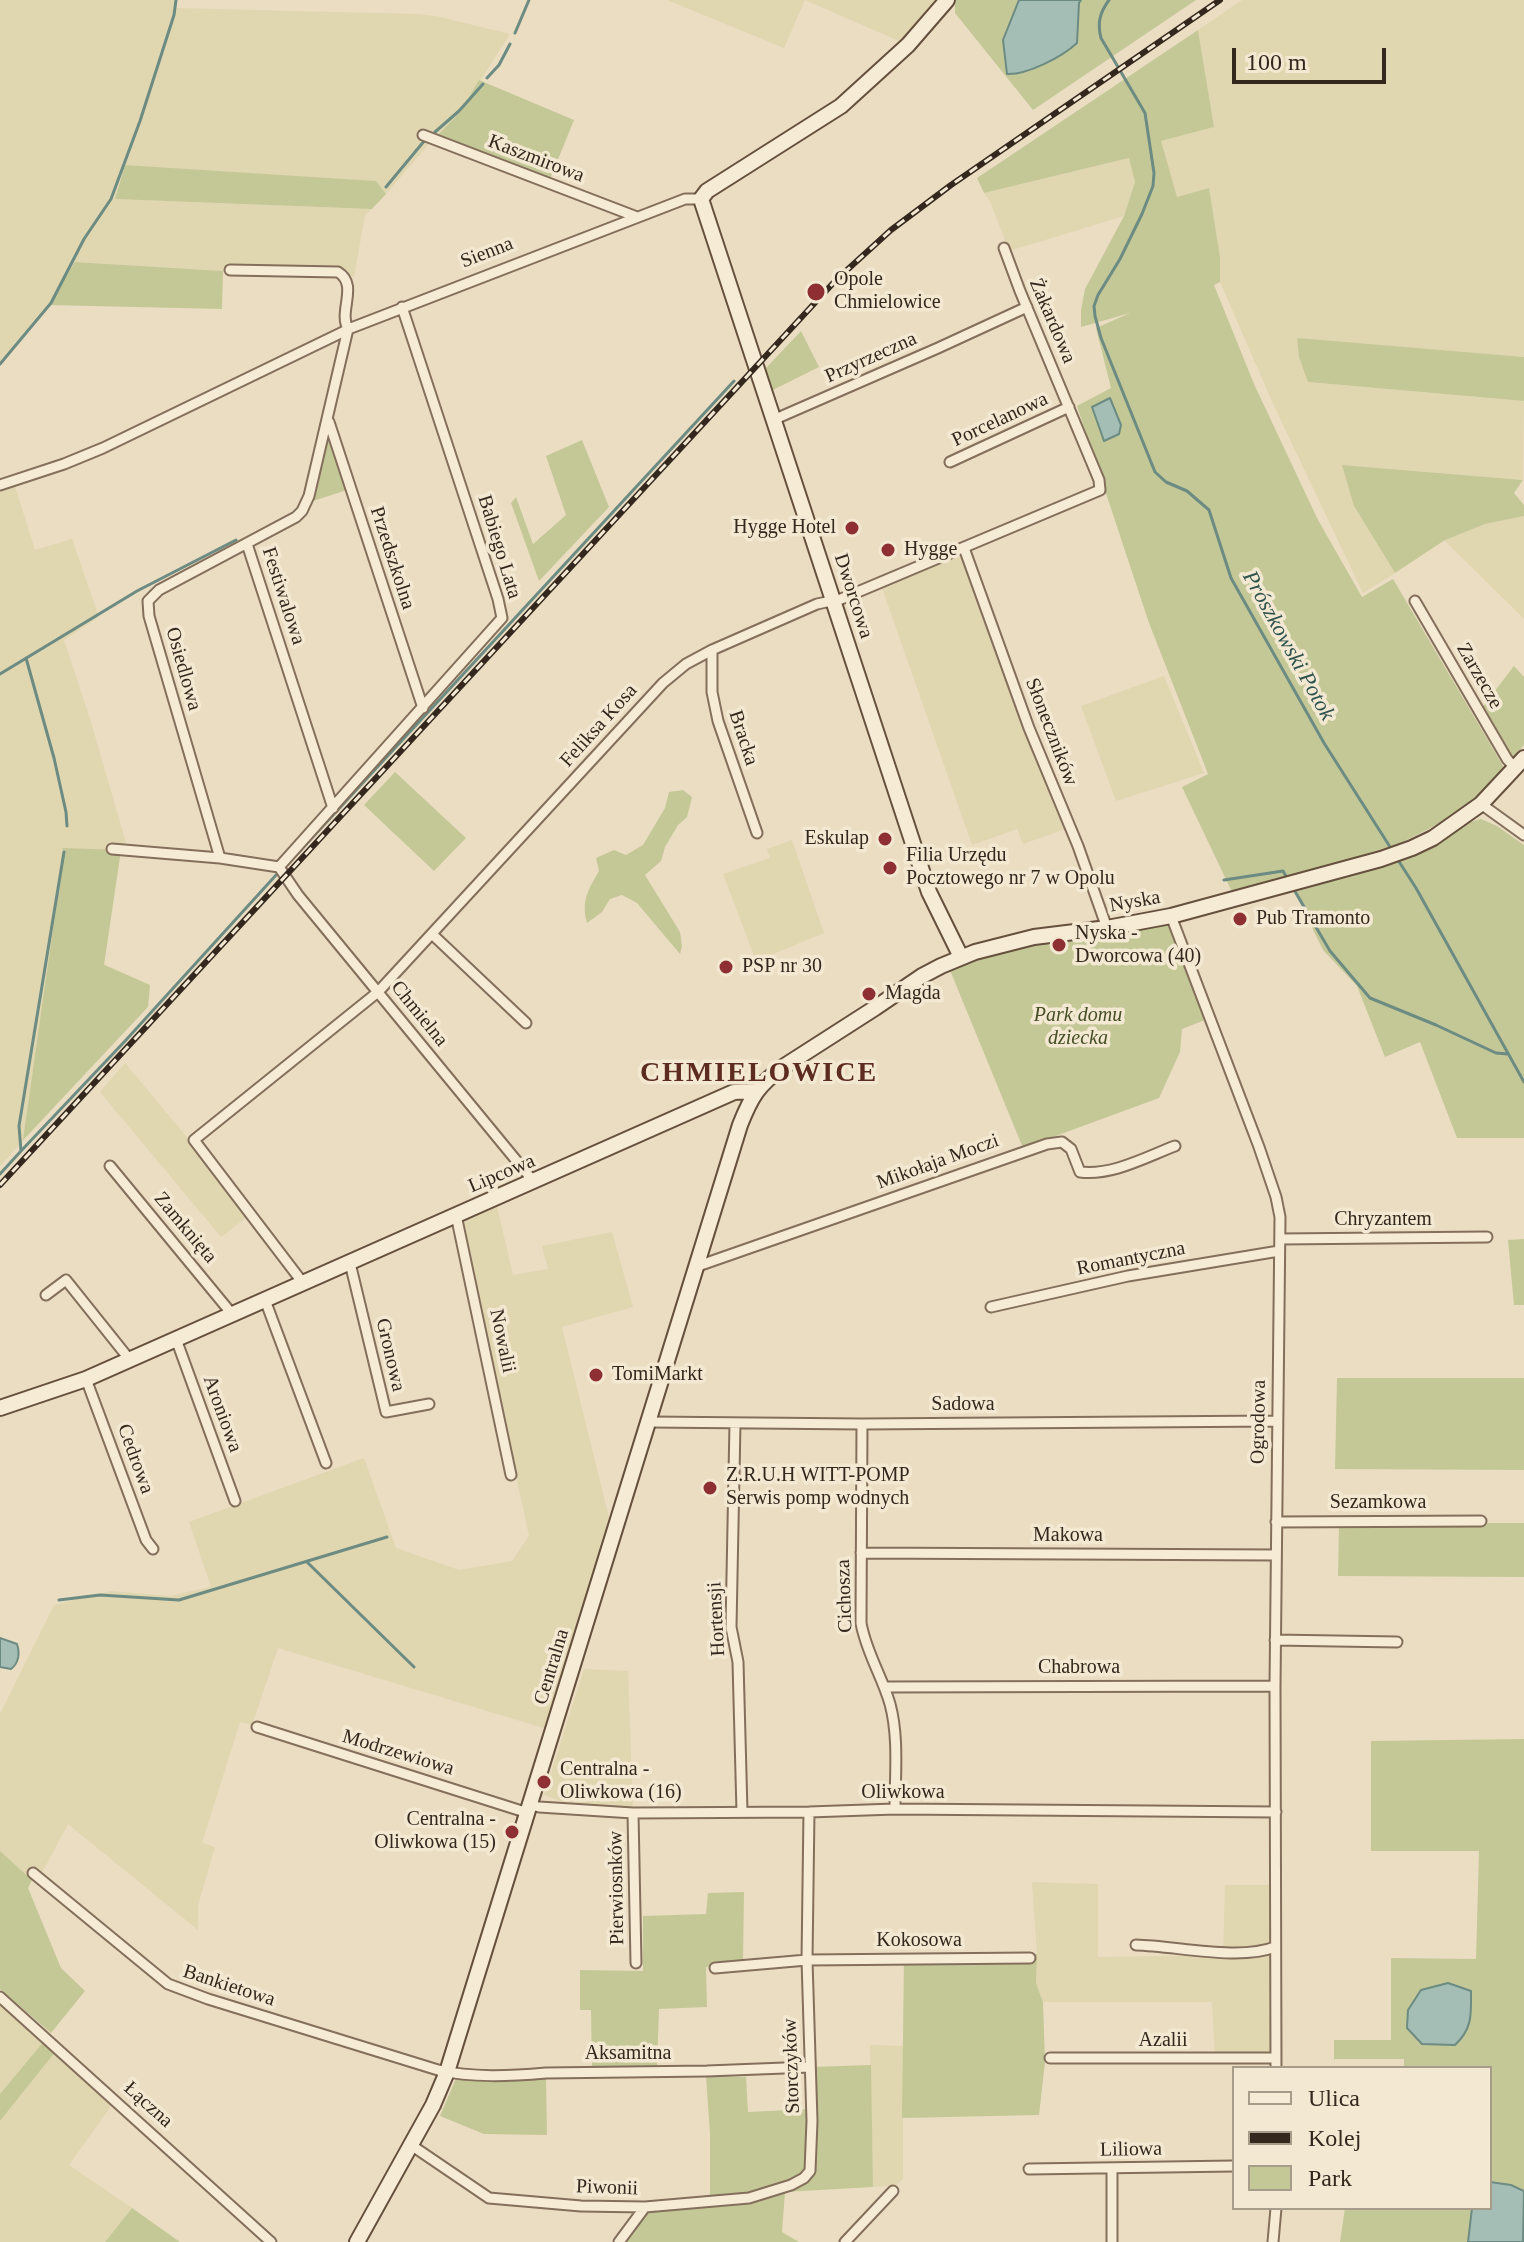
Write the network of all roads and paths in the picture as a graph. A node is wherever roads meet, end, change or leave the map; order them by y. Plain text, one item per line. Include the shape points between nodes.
1 (947, 0) edge
2 (423, 135) dead end
3 (701, 199) junction
4 (637, 217) junction
5 (1004, 248) dead end
6 (230, 270) dead end
7 (402, 307) junction
8 (1027, 307) junction
9 (348, 329) junction
10 (1069, 407) junction
11 (328, 419) junction
12 (773, 420) junction
13 (950, 462) dead end
14 (0, 485) edge
15 (1054, 510) joint
16 (247, 544) junction
17 (964, 548) junction
18 (833, 600) junction
19 (1415, 601) dead end
20 (712, 650) junction
21 (423, 708) junction
22 (1520, 763) edge
23 (1481, 804) junction
24 (333, 808) junction
25 (757, 833) dead end
26 (1524, 835) edge
27 (112, 849) dead end
28 (220, 858) junction
29 (279, 867) junction
30 (1171, 916) junction
31 (1107, 928) junction
32 (433, 935) junction
33 (961, 957) junction
34 (378, 992) junction
35 (526, 1023) dead end
36 (755, 1091) junction
37 (1175, 1146) dead end
38 (110, 1166) dead end
39 (534, 1182) junction
40 (456, 1215) junction
41 (1487, 1237) dead end
42 (1280, 1239) junction
43 (1279, 1251) junction
44 (350, 1263) junction
45 (698, 1266) junction
46 (303, 1283) junction
47 (46, 1295) dead end
48 (265, 1300) junction
49 (991, 1307) dead end
50 (232, 1314) junction
51 (176, 1339) junction
52 (130, 1360) junction
53 (86, 1379) junction
54 (429, 1404) dead end
55 (0, 1408) edge
56 (1277, 1421) junction
57 (650, 1422) junction
58 (735, 1423) junction
59 (862, 1424) junction
60 (326, 1463) dead end
61 (511, 1475) dead end
62 (235, 1501) dead end
63 (1481, 1521) dead end
64 (1276, 1522) junction
65 (153, 1549) dead end
66 (861, 1553) junction
67 (1276, 1555) junction
68 (1275, 1640) junction
69 (1397, 1642) dead end
70 (1275, 1686) junction
71 (884, 1687) junction
72 (257, 1727) dead end
73 (529, 1809) junction
74 (895, 1809) junction
75 (742, 1812) junction
76 (809, 1812) junction
77 (1276, 1812) junction
78 (633, 1813) junction
79 (33, 1873) dead end
80 (1136, 1945) dead end
81 (1275, 1947) junction
82 (1030, 1958) dead end
83 (807, 1960) junction
84 (636, 1963) dead end
85 (715, 1968) dead end
86 (0, 1997) edge
87 (1050, 2058) dead end
88 (1276, 2063) edge
89 (810, 2067) junction
90 (447, 2072) junction
91 (411, 2145) junction
92 (1232, 2166) edge
93 (1112, 2168) junction
94 (1029, 2169) dead end
95 (810, 2171) joint
96 (893, 2191) dead end
97 (645, 2207) junction
98 (1276, 2210) edge
99 (271, 2242) edge
100 (357, 2242) edge
101 (619, 2242) edge
102 (845, 2242) edge
103 (1112, 2242) edge
104 (1273, 2242) edge

1 - 3 street, Sienna via 908,45 841,106
2 - 4 street, Kaszmirowa
3 - 4 street, Sienna via 685,199
3 - 12 street, Dworcowa
4 - 7 street, Sienna
5 - 8 street, Żakardowa
6 - 9 street, Festiwalowa via 338,272 349,285
7 - 9 street, Sienna
7 - 21 street, Babiego Lata via 502,618
8 - 10 street, Żakardowa
8 - 12 street, Przyrzeczna
9 - 11 street, Festiwalowa
9 - 14 street, Sienna via 103,448
10 - 13 street, Porcelanowa
10 - 15 street, Porcelanowa via 1100,490
11 - 16 street, Festiwalowa via 302,511
11 - 21 street, Przedszkolna
12 - 18 street, Dworcowa
15 - 17 street, Feliksa Kosa
16 - 24 street, Festiwalowa
16 - 28 street, Osiedlowa via 159,590 148,605
17 - 18 street, Feliksa Kosa
17 - 31 street, Słoneczników
18 - 20 street, Feliksa Kosa
18 - 33 street, Dworcowa via 929,892
19 - 22 street, Zarzecze via 1500,747
20 - 25 street, Bracka via 714,705
20 - 32 street, Feliksa Kosa via 663,683
21 - 24 street, Babiego Lata
22 - 23 street, Nyska
23 - 26 street
23 - 30 street, Nyska via 1433,838 1395,854
24 - 29 street, Babiego Lata
27 - 28 street
28 - 29 street
29 - 34 street, Chmielna
30 - 31 street, Nyska
30 - 42 street, Ogrodowa via 1276,1197
31 - 33 street, Nyska via 1025,939
32 - 34 street, Feliksa Kosa
32 - 35 street
33 - 36 street, Nyska via 922,976
34 - 39 street, Chmielna
34 - 46 street, Feliksa Kosa via 194,1140
36 - 39 street, Lipcowa via 734,1092
36 - 45 street, Centralna
37 - 45 street, Mikołaja Moczi via 1093,1174 1080,1172 1071,1149 1062,1142 1047,1144
38 - 50 street, Zamknięta
39 - 40 street, Lipcowa
40 - 44 street, Lipcowa
40 - 61 street, Nowalii
41 - 42 street, Chryzantem
42 - 43 street, Ogrodowa
43 - 49 street, Romantyczna via 1128,1276
43 - 56 street, Ogrodowa
44 - 46 street, Lipcowa
44 - 54 street, Gronowa via 386,1412
45 - 57 street, Centralna
46 - 48 street, Lipcowa
47 - 52 street via 66,1280
48 - 50 street, Lipcowa
48 - 60 street
50 - 51 street, Lipcowa
51 - 52 street, Lipcowa
51 - 62 street, Aroniowa
52 - 53 street, Lipcowa
53 - 55 street, Lipcowa
53 - 65 street, Cedrowa
56 - 59 street, Sadowa
56 - 64 street, Ogrodowa
57 - 58 street, Sadowa
57 - 73 street, Centralna
58 - 59 street, Sadowa
58 - 75 street, Hortensji via 731,1627 738,1662
59 - 66 street, Cichosza
63 - 64 street, Sezamkowa
64 - 67 street, Ogrodowa
66 - 67 street, Makowa
66 - 71 street, Cichosza via 861,1623
67 - 68 street, Ogrodowa
68 - 69 street
68 - 70 street, Ogrodowa
70 - 71 street, Chabrowa
70 - 77 street, Ogrodowa
71 - 74 street, Cichosza via 895,1732
72 - 73 street, Modrzewiowa
73 - 78 street, Oliwkowa
73 - 90 street, Centralna
74 - 76 street, Oliwkowa
74 - 77 street, Oliwkowa
75 - 76 street, Oliwkowa
75 - 78 street, Oliwkowa
76 - 83 street, Storczyków
77 - 81 street, Ogrodowa
78 - 84 street, Pierwiosnków
79 - 90 street, Bankietowa via 168,1984
80 - 81 street via 1241,1953
81 - 88 street, Ogrodowa
82 - 83 street, Kokosowa
83 - 85 street
83 - 89 street, Storczyków
86 - 99 street, Łączna
87 - 88 street, Azalii
89 - 90 street, Aksamitna via 522,2075
89 - 95 street, Storczyków
90 - 91 street, Centralna
91 - 97 street, Piwonii via 489,2198
91 - 100 street, Centralna
92 - 93 street, Liliowa
93 - 94 street, Liliowa
93 - 103 street
95 - 97 street, Piwonii via 791,2185 749,2198
96 - 102 street
97 - 101 street
98 - 104 street

